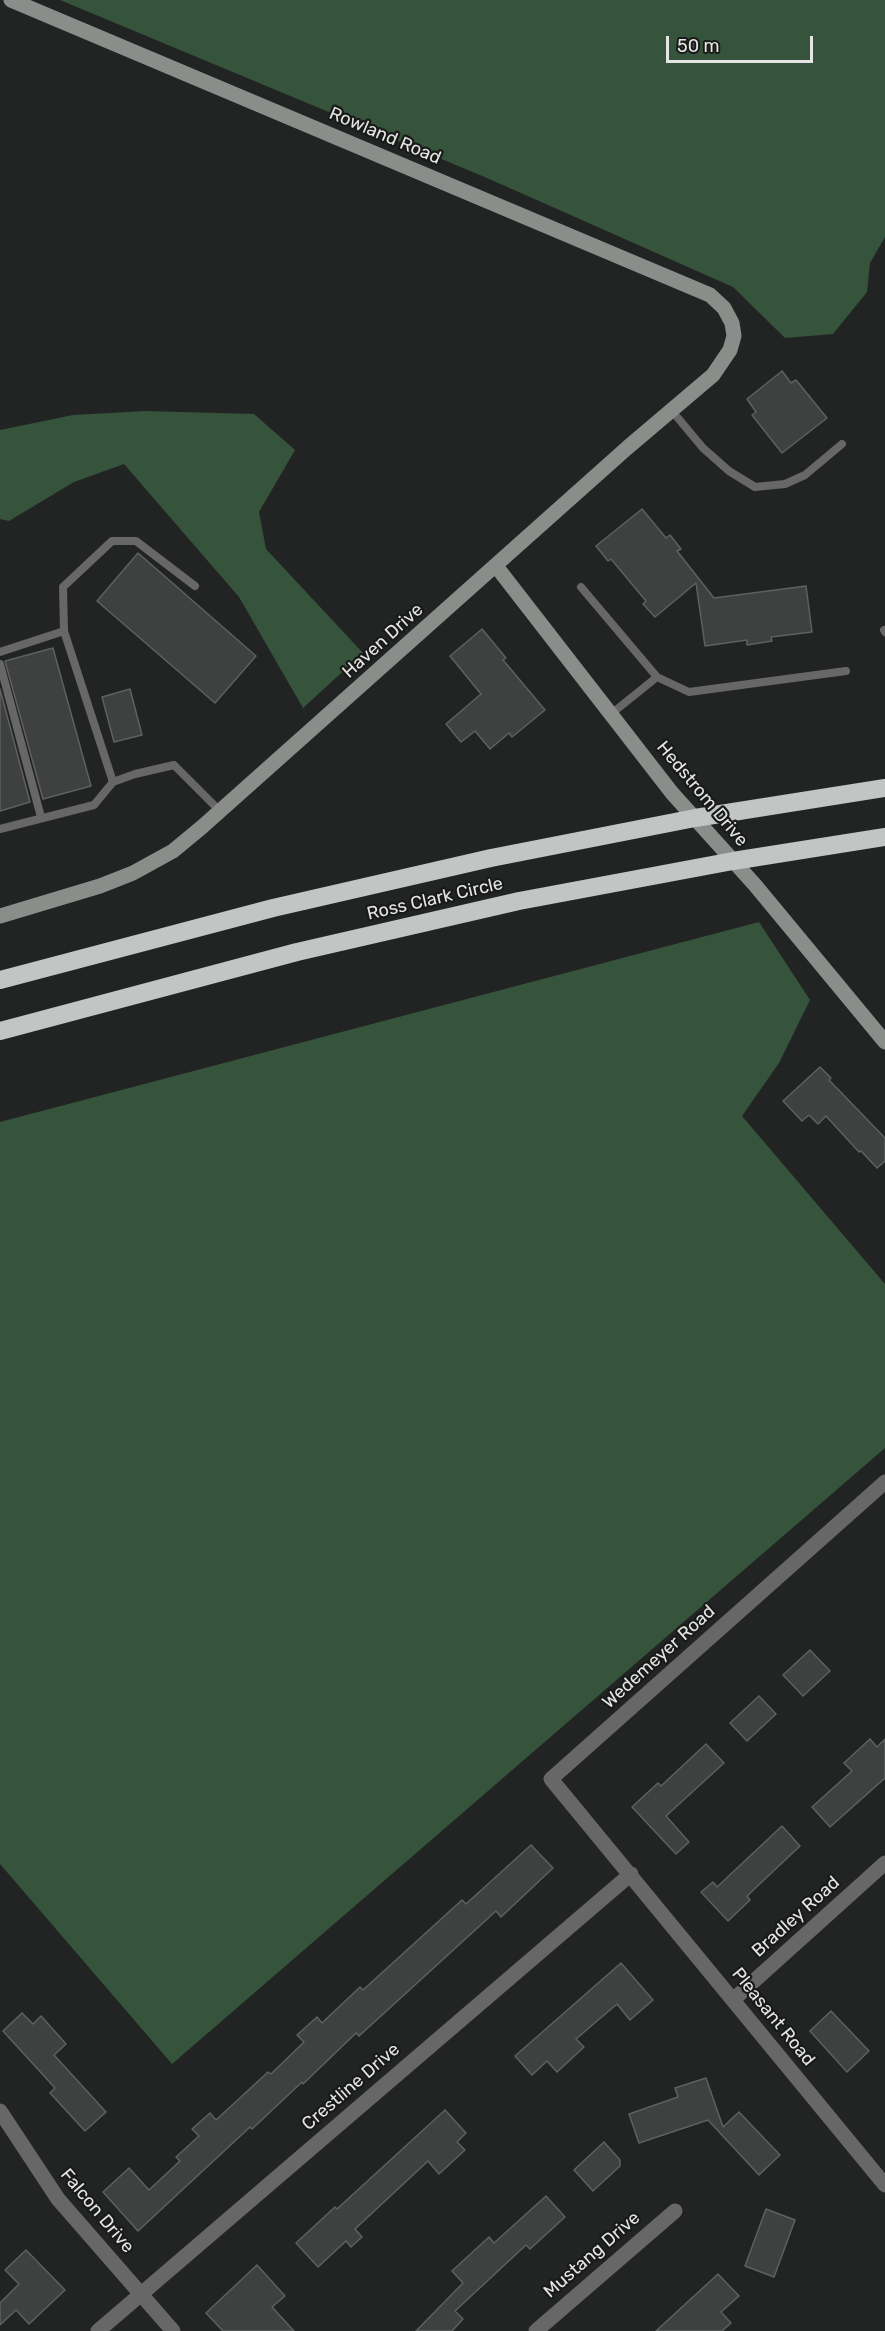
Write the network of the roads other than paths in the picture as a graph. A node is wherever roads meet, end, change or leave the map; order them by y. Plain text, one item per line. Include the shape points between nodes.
1 (11, 0) edge
2 (732, 323) joint
3 (672, 411) junction
4 (842, 444) dead end
5 (496, 566) junction
6 (195, 586) dead end
7 (581, 587) dead end
8 (64, 631) junction
9 (0, 652) edge
10 (0, 664) edge
11 (846, 670) dead end
12 (657, 677) junction
13 (611, 714) junction
14 (113, 782) junction
15 (885, 788) edge
16 (220, 811) junction
17 (41, 817) junction
18 (695, 818) junction
19 (0, 829) edge
20 (885, 837) edge
21 (733, 861) junction
22 (0, 916) edge
23 (0, 980) edge
24 (0, 1031) edge
25 (885, 1042) edge
26 (885, 1482) edge
27 (885, 1863) edge
28 (631, 1874) junction
29 (734, 1999) junction
30 (0, 2110) edge
31 (885, 2185) edge
32 (675, 2211) dead end
33 (142, 2294) junction
34 (98, 2331) edge
35 (172, 2331) edge
36 (536, 2331) edge

1 - 2 street, Rowland Road via 710,295
2 - 3 street, Haven Drive via 734,336 722,363
3 - 4 lane via 703,448 755,487 785,484 805,475
3 - 5 street, Haven Drive
5 - 13 street, Hedstrom Drive
5 - 16 street, Haven Drive
6 - 8 lane via 136,541 112,541 63,587
7 - 12 lane
8 - 9 lane
8 - 14 lane
10 - 17 lane
11 - 12 lane via 689,692
12 - 13 lane
13 - 18 street, Hedstrom Drive
14 - 16 lane via 174,765
14 - 17 lane via 94,805
15 - 18 highway, Ross Clark Circle
16 - 22 street, Haven Drive via 173,851 133,873
17 - 19 lane
18 - 21 street, Hedstrom Drive
18 - 23 highway, Ross Clark Circle via 491,858 273,908
20 - 21 highway, Ross Clark Circle
21 - 24 highway, Ross Clark Circle via 519,901 297,952
21 - 25 street, Hedstrom Drive
26 - 28 street, Wedemeyer Road via 551,1779
27 - 29 street, Bradley Road
28 - 29 street, Pleasant Road
28 - 33 street, Crestline Drive
29 - 31 street, Pleasant Road
30 - 33 street, Falcon Drive via 58,2199
32 - 36 street, Mustang Drive
33 - 34 street, Crestline Drive
33 - 35 street, Falcon Drive

